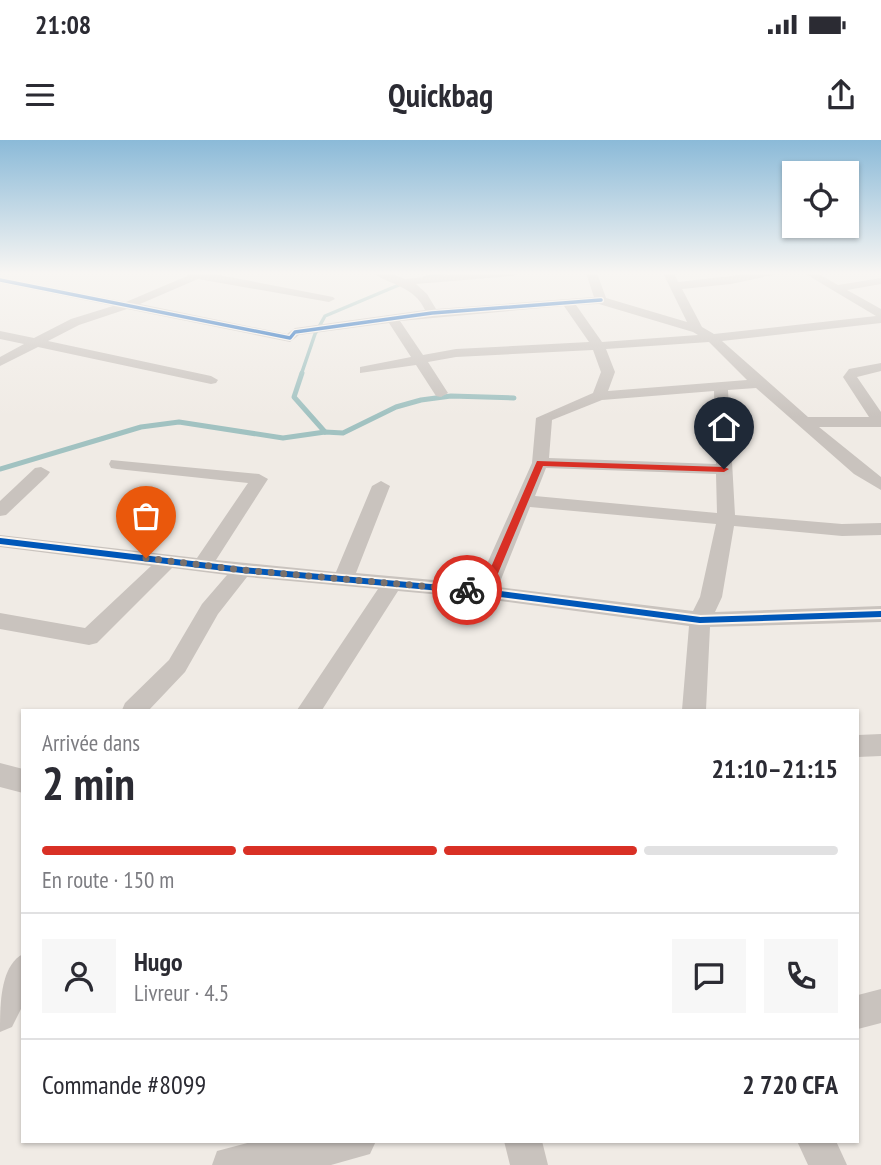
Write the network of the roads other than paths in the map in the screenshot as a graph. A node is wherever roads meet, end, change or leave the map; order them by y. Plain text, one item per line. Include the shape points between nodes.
1 (79, 321) edge
2 (206, 321) edge
3 (372, 321) edge
4 (395, 321) edge
5 (580, 321) edge
6 (666, 321) edge
7 (693, 321) edge
8 (844, 321) edge
9 (697, 329) junction
10 (0, 335) edge
11 (712, 338) junction
12 (35, 342) junction
13 (598, 346) junction
14 (421, 361) junction
15 (0, 362) edge
16 (881, 367) edge
17 (365, 370) dead end
18 (211, 380) dead end
19 (760, 383) junction
20 (721, 385) junction
21 (441, 393) dead end
22 (599, 396) junction
23 (807, 422) junction
24 (880, 422) edge
25 (540, 463) junction
26 (117, 464) dead end
27 (724, 469) junction
28 (41, 472) dead end
29 (881, 485) edge
30 (381, 486) dead end
31 (525, 501) junction
32 (0, 511) edge
33 (726, 520) junction
34 (881, 529) edge
35 (0, 541) edge
36 (168, 561) junction
37 (203, 565) junction
38 (242, 570) junction
39 (344, 578) junction
40 (393, 582) junction
41 (485, 592) junction
42 (881, 614) edge
43 (700, 620) junction
44 (0, 621) edge
45 (135, 709) edge
46 (310, 709) edge
47 (694, 709) edge
48 (881, 744) edge
49 (859, 746) edge
50 (0, 775) edge
51 (21, 780) edge
52 (21, 974) edge
53 (881, 1006) edge
54 (859, 1012) edge
55 (0, 1015) edge
56 (341, 1143) edge
57 (524, 1143) edge
58 (817, 1143) edge
59 (243, 1155) edge
60 (529, 1165) edge
61 (828, 1165) edge

1 - 12 street
2 - 3 street via 290,338 296,331
4 - 14 street
5 - 13 street
6 - 9 street
7 - 9 street
8 - 11 street
9 - 11 street
10 - 12 street
11 - 13 street
11 - 19 street
12 - 15 street
12 - 18 street
13 - 14 street via 456,353
13 - 22 street via 608,372
14 - 17 street
14 - 21 street
16 - 24 street via 854,372 850,377
19 - 20 street
19 - 23 street
20 - 22 street
20 - 27 street
22 - 25 street via 544,418
23 - 24 street
23 - 29 street
25 - 27 street
25 - 31 street
26 - 37 street via 259,479
27 - 33 street
28 - 32 street
30 - 39 street
31 - 33 street
31 - 41 street
33 - 34 street
33 - 43 street via 711,597
35 - 36 street
36 - 37 street
36 - 44 street via 89,637
37 - 38 street
38 - 39 street
38 - 45 street via 211,609 177,666
39 - 40 street
40 - 41 street
40 - 46 street
41 - 43 street
42 - 43 street
43 - 47 street
48 - 49 street
50 - 51 street
52 - 55 street
53 - 54 street
56 - 59 street
57 - 60 street
58 - 61 street

